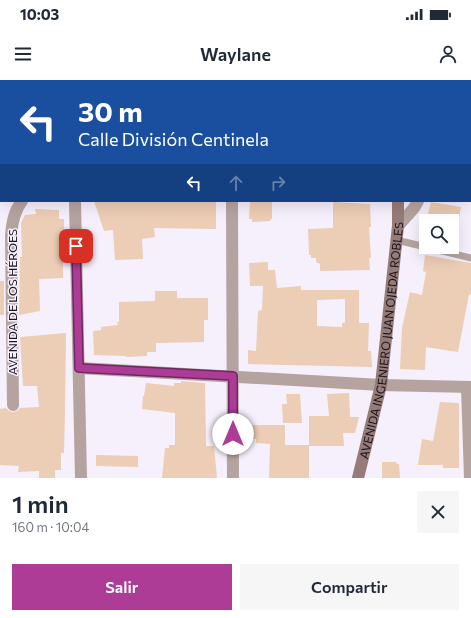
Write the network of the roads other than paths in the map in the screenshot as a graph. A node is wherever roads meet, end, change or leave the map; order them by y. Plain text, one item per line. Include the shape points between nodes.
1 (21, 202) edge
2 (75, 202) edge
3 (232, 202) edge
4 (398, 202) edge
5 (417, 202) edge
6 (398, 226) junction
7 (396, 240) junction
8 (419, 245) edge
9 (455, 254) edge
10 (471, 258) edge
11 (79, 368) junction
12 (233, 376) junction
13 (381, 384) junction
14 (469, 387) edge
15 (13, 405) dead end
16 (81, 478) edge
17 (233, 478) edge
18 (358, 478) edge
19 (470, 478) edge

1 - 15 street, AVENIDA DE LOS HÉROES via 12,222 10,236
2 - 11 street
3 - 12 street
4 - 6 main road, AVENIDA INGENIERO JUAN OJEDA ROBLES
5 - 6 street
6 - 7 main road, AVENIDA INGENIERO JUAN OJEDA ROBLES
7 - 8 lane
7 - 13 main road, AVENIDA INGENIERO JUAN OJEDA ROBLES
9 - 10 lane
11 - 12 street
11 - 16 street
12 - 13 street
12 - 17 street
13 - 14 street
13 - 18 main road, AVENIDA INGENIERO JUAN OJEDA ROBLES
14 - 19 street

